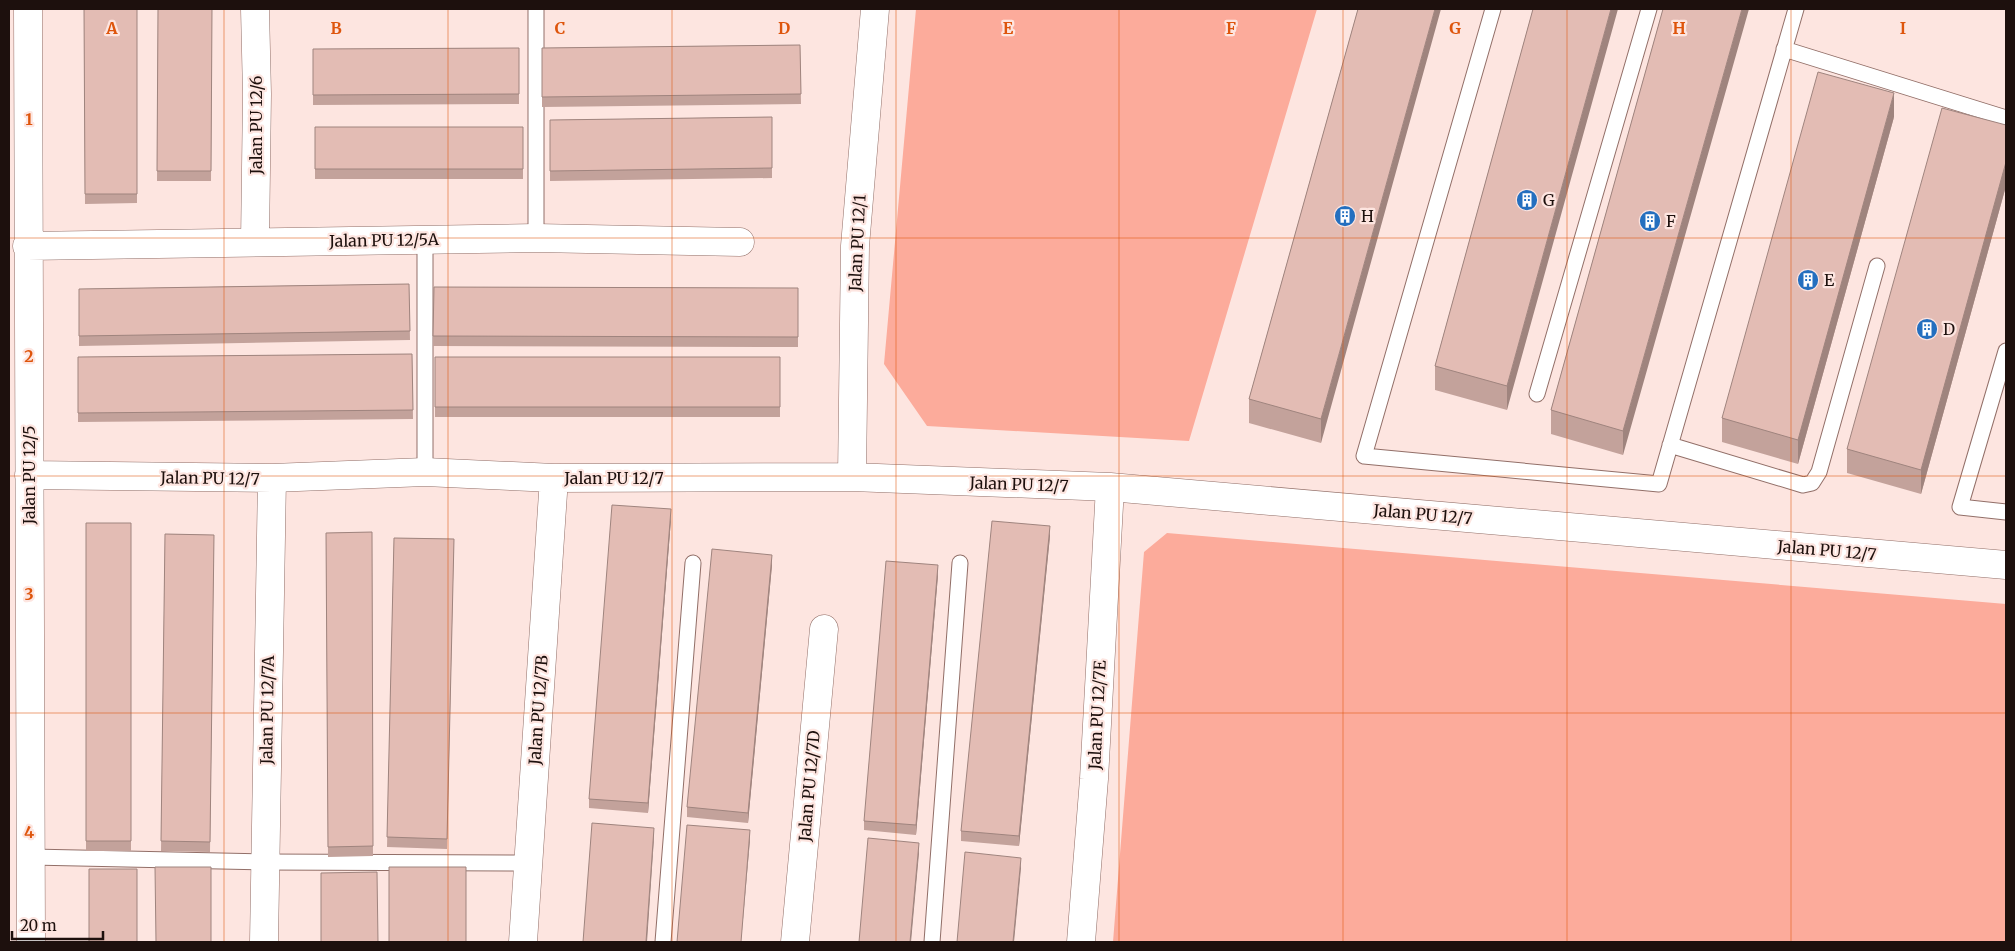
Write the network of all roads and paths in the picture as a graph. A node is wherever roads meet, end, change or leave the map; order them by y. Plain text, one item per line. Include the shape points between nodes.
1 (28, 9) edge
2 (255, 9) edge
3 (536, 9) edge
4 (875, 9) edge
5 (1493, 9) edge
6 (1649, 9) edge
7 (1796, 9) edge
8 (1784, 49) junction
9 (2006, 118) edge
10 (536, 238) junction
11 (425, 239) junction
12 (255, 242) junction
13 (740, 242) dead end
14 (27, 246) junction
15 (1877, 266) dead end
16 (2006, 351) edge
17 (1537, 394) dead end
18 (1670, 445) junction
19 (424, 472) junction
20 (29, 475) junction
21 (272, 478) junction
22 (554, 478) junction
23 (852, 478) junction
24 (1110, 487) junction
25 (2006, 512) edge
26 (693, 563) dead end
27 (960, 563) dead end
28 (2006, 565) edge
29 (824, 629) dead end
30 (31, 857) junction
31 (264, 862) junction
32 (528, 863) junction
33 (31, 942) edge
34 (264, 942) edge
35 (523, 942) edge
36 (663, 942) edge
37 (795, 942) edge
38 (932, 942) edge
39 (1081, 942) edge

1 - 14 street, Jalan PU 12/5
2 - 12 street, Jalan PU 12/6
3 - 10 lane
4 - 23 street, Jalan PU 12/1 via 854,246
5 - 18 lane via 1364,456 1659,484
6 - 17 lane
7 - 8 lane
8 - 9 lane
8 - 18 lane
10 - 11 street, Jalan PU 12/5A
10 - 13 street, Jalan PU 12/5A
11 - 12 street, Jalan PU 12/5A
11 - 19 lane
12 - 14 street, Jalan PU 12/5A
14 - 20 street, Jalan PU 12/5
15 - 18 lane via 1820,472 1812,482 1803,485
16 - 25 lane via 1960,507
19 - 21 street, Jalan PU 12/7
19 - 22 street, Jalan PU 12/7
20 - 21 street, Jalan PU 12/7
20 - 30 street, Jalan PU 12/5
21 - 31 street, Jalan PU 12/7A
22 - 23 street, Jalan PU 12/7
22 - 32 street, Jalan PU 12/7B
23 - 24 street, Jalan PU 12/7
24 - 28 street, Jalan PU 12/7
24 - 39 street, Jalan PU 12/7E via 1094,780
26 - 36 lane
27 - 38 lane
29 - 37 street, Jalan PU 12/7D
30 - 31 lane
30 - 33 street, Jalan PU 12/5
31 - 32 lane
31 - 34 street, Jalan PU 12/7A
32 - 35 street, Jalan PU 12/7B

